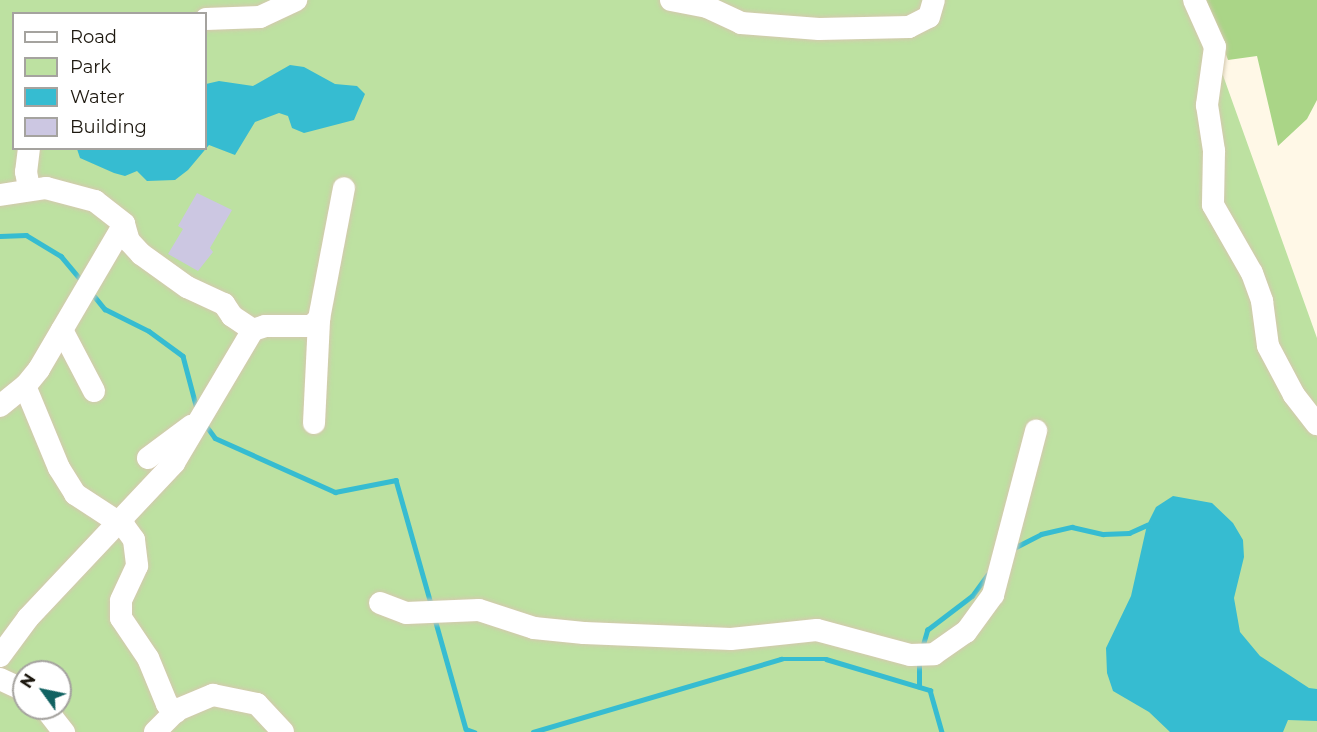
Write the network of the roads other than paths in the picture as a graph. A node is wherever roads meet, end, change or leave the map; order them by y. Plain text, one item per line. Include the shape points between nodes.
1 (296, 0) edge
2 (671, 0) edge
3 (934, 0) edge
4 (1194, 0) edge
5 (207, 19) edge
6 (28, 150) edge
7 (29, 188) junction
8 (344, 188) dead end
9 (0, 195) edge
10 (124, 224) junction
11 (319, 319) junction
12 (259, 328) junction
13 (62, 330) junction
14 (25, 386) junction
15 (94, 391) dead end
16 (0, 406) edge
17 (314, 423) dead end
18 (1317, 424) edge
19 (1036, 430) dead end
20 (119, 522) junction
21 (380, 603) dead end
22 (0, 656) edge
23 (176, 712) junction
24 (54, 720) edge
25 (64, 732) edge
26 (154, 732) edge
27 (283, 732) edge

1 - 5 lane via 260,17
2 - 3 lane via 706,7 741,23 819,29 909,27 929,17
4 - 18 lane via 1215,47 1207,105 1214,151 1213,205 1252,273 1262,302 1268,346 1294,395
6 - 7 lane
7 - 9 lane
7 - 10 lane via 56,189 82,196 104,206
8 - 11 lane
10 - 12 lane via 129,241 141,254 187,287 224,304 238,304 257,313
10 - 13 lane
11 - 12 lane via 302,328
11 - 17 lane
12 - 20 lane via 202,418 155,467
13 - 14 lane
13 - 15 lane
14 - 16 lane
14 - 20 lane via 59,468 75,494
19 - 21 lane via 993,595 966,632 934,654 910,655 816,630 730,639 584,633 534,627 479,610 406,613
20 - 22 lane via 28,618
20 - 23 lane via 135,540 138,557 121,601 121,618 148,658 167,704
23 - 26 lane
23 - 27 lane via 213,695 234,696 264,709
24 - 25 lane

